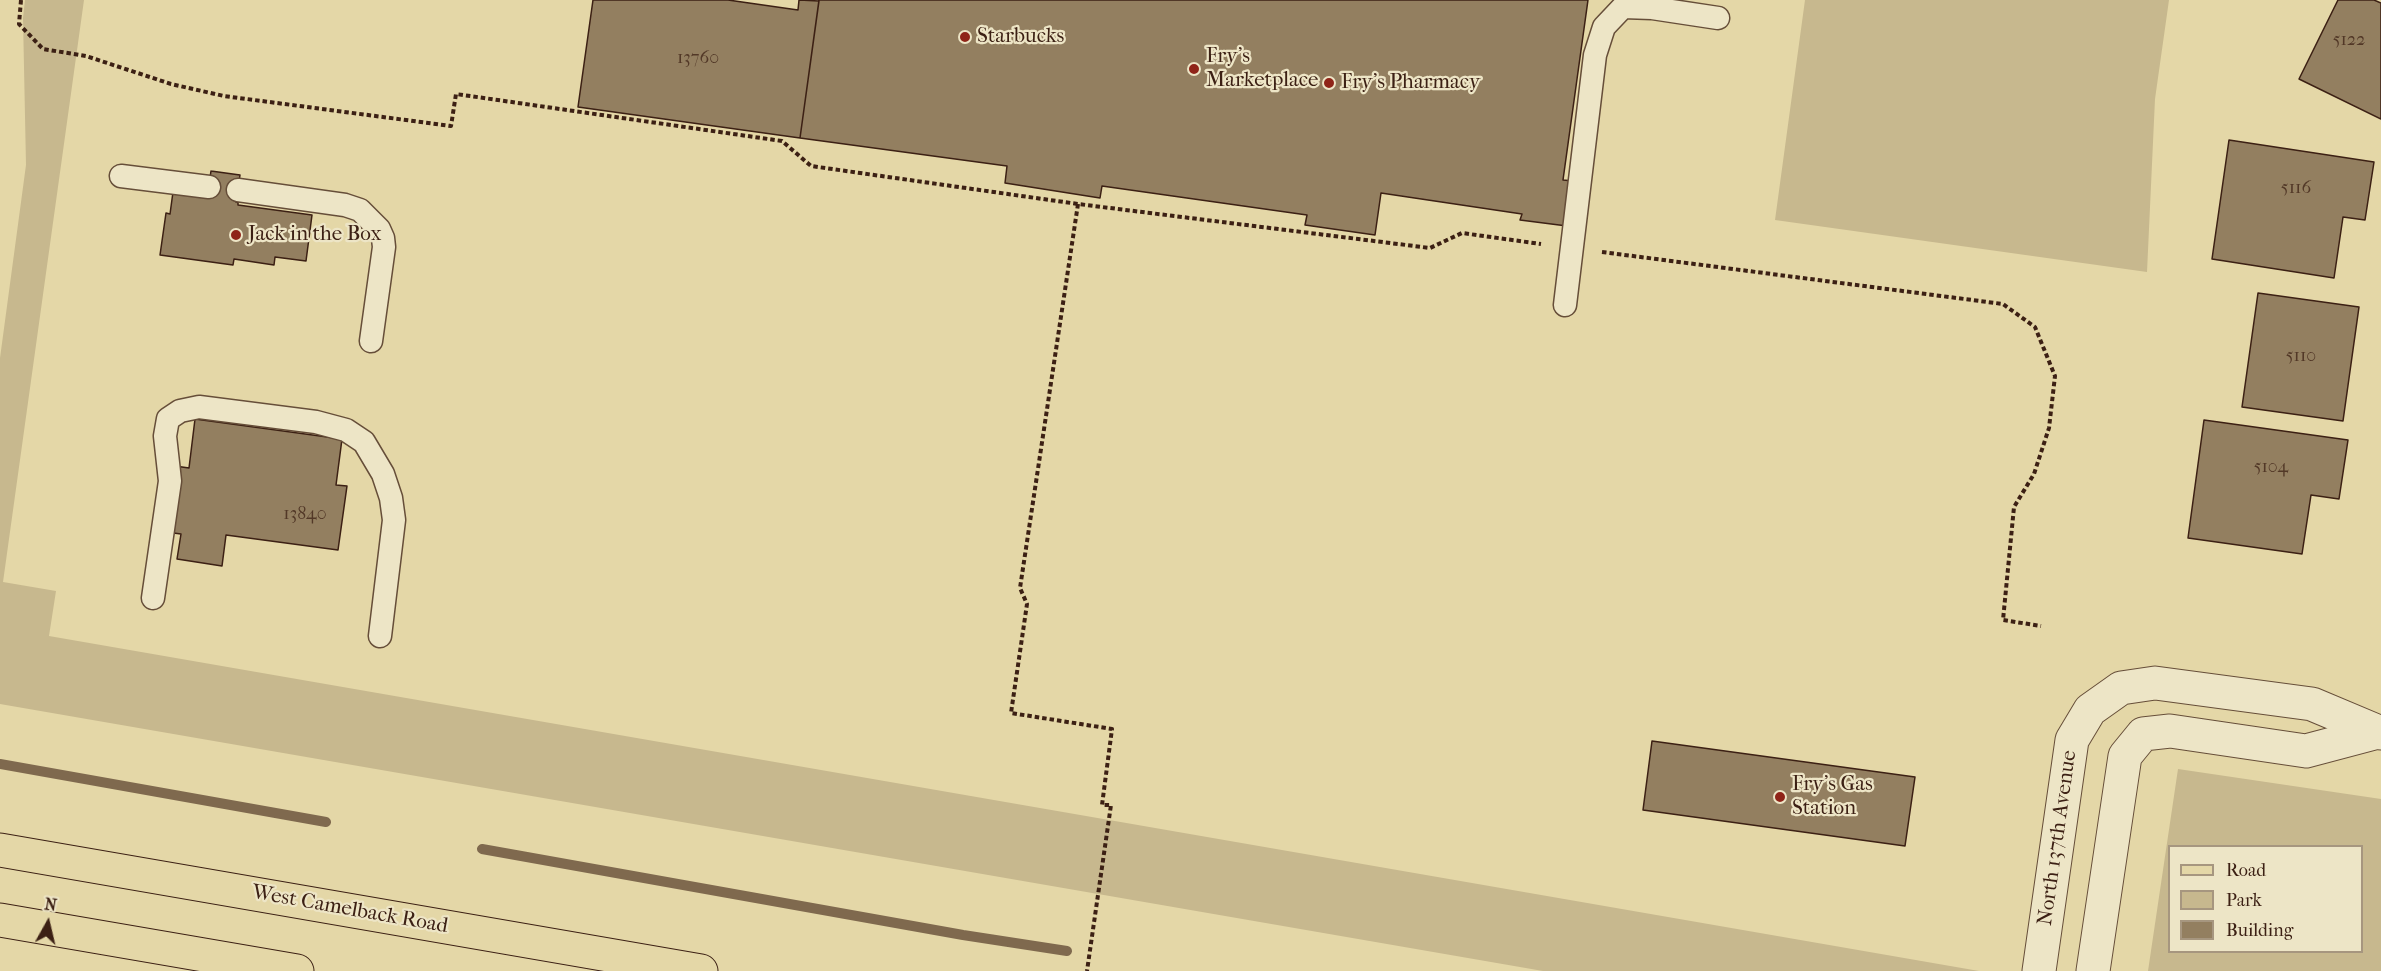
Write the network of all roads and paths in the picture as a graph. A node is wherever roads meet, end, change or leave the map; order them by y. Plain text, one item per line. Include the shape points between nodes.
1 (21, 0) edge
2 (1718, 18) dead end
3 (121, 176) dead end
4 (209, 187) dead end
5 (238, 190) dead end
6 (1078, 204) junction
7 (1572, 248) junction
8 (1565, 305) dead end
9 (371, 341) dead end
10 (153, 598) dead end
11 (2041, 626) dead end
12 (381, 636) dead end
13 (2121, 688) junction
14 (2271, 699) junction
15 (2380, 726) edge
16 (2143, 734) junction
17 (2266, 746) junction
18 (0, 850) edge
19 (0, 920) edge
20 (297, 971) edge
21 (701, 971) edge
22 (1087, 971) edge
23 (2039, 971) edge
24 (2093, 971) edge

1 - 6 path via 19,24 43,49 86,56 171,84 224,96 451,126 456,94 782,141 811,166
2 - 7 lane via 1623,7 1604,27 1595,55
3 - 4 lane
5 - 9 lane via 345,205 360,210 379,229 384,247
6 - 7 path via 1430,248 1462,233
6 - 22 path via 1020,588 1027,604 1011,713 1112,729 1102,805 1112,805
7 - 8 lane
7 - 11 path via 2003,304 2035,327 2055,376 2049,428 2034,474 2014,507 2003,620
10 - 12 lane via 170,481 165,436 168,419 180,411 199,407 316,422 346,430 364,442 383,474 391,498 394,520
13 - 14 street via 2155,683
13 - 16 street
13 - 23 street, North 137th Avenue via 2090,710 2072,740
14 - 15 street via 2312,704
14 - 17 street
15 - 17 street via 2306,751
16 - 17 street via 2170,731
16 - 24 street via 2126,756
18 - 21 main road, West Camelback Road
19 - 20 main road

